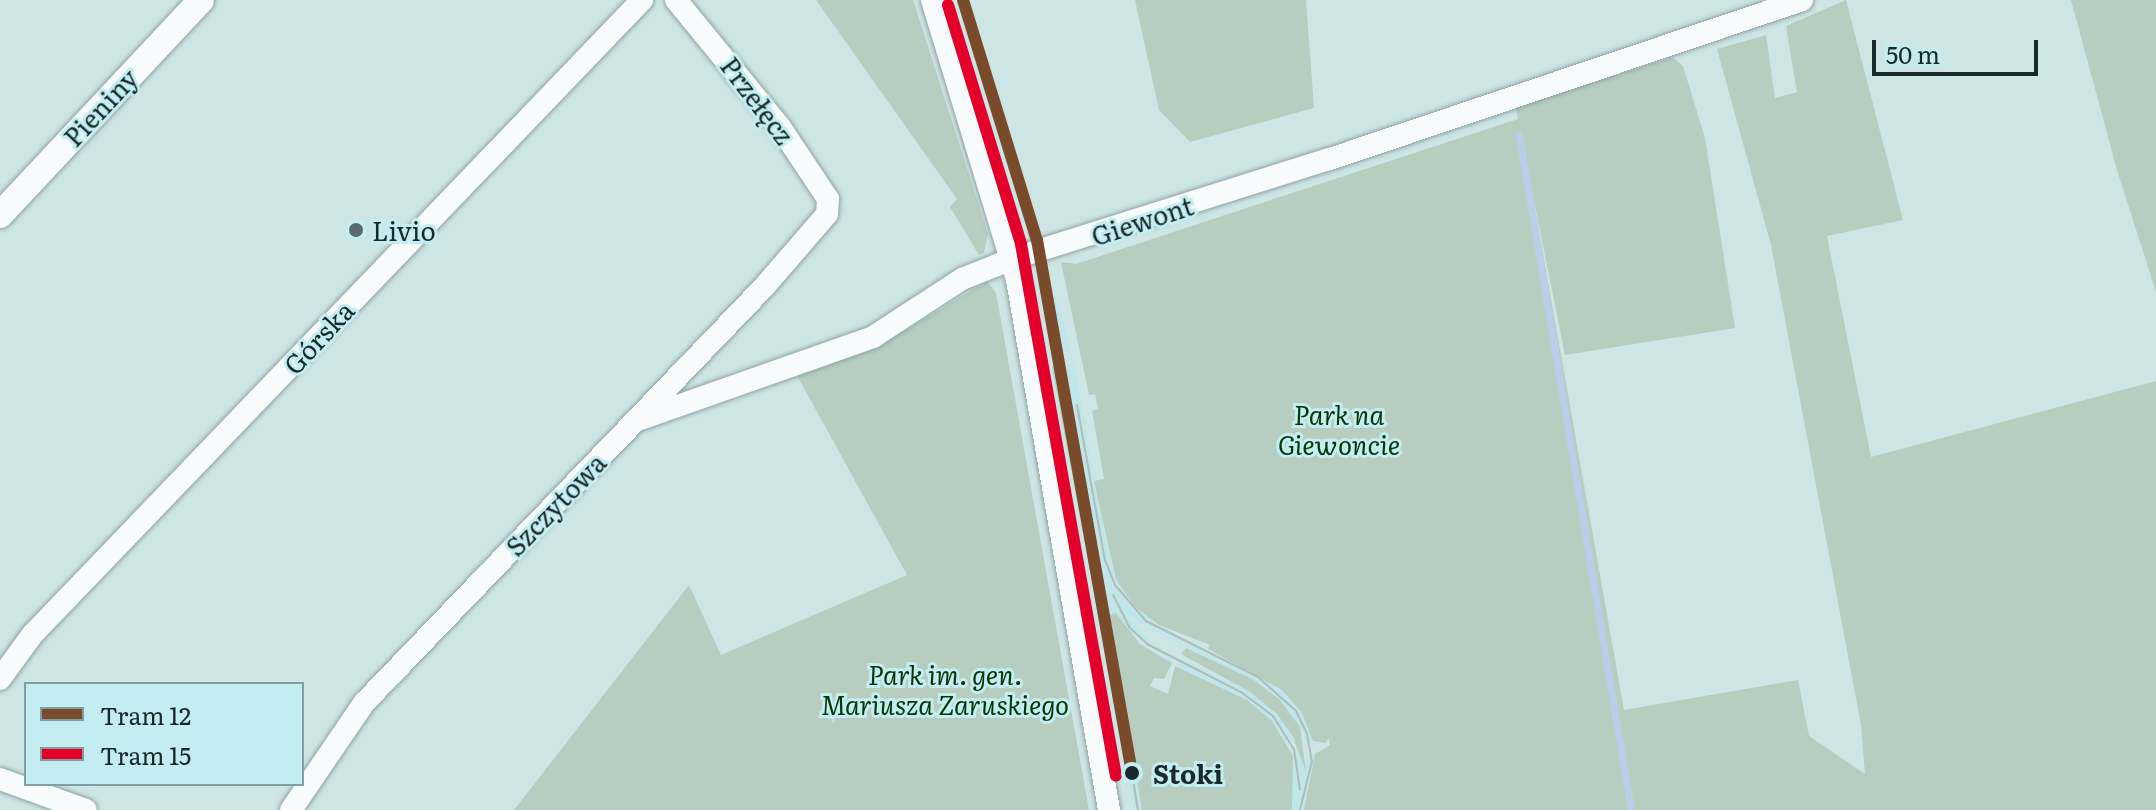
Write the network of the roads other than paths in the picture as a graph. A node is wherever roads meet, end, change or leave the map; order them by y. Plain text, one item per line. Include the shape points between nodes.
1 (201, 0) edge
2 (642, 0) edge
3 (676, 0) edge
4 (932, 0) edge
5 (1802, 0) edge
6 (830, 207) joint
7 (0, 215) edge
8 (1012, 259) junction
9 (635, 421) junction
10 (0, 679) edge
11 (0, 779) edge
12 (86, 810) edge
13 (291, 810) edge
14 (1109, 810) edge

1 - 7 street, Pieniny
2 - 10 street, Górska via 32,635
3 - 6 street, Przełęcz via 769,113
4 - 8 street
5 - 8 street, Giewont via 1330,159
6 - 9 street, Szczytowa via 764,287
8 - 9 street, Giewont via 962,279 865,340
8 - 14 street
9 - 13 street, Szczytowa via 364,703
11 - 12 street

